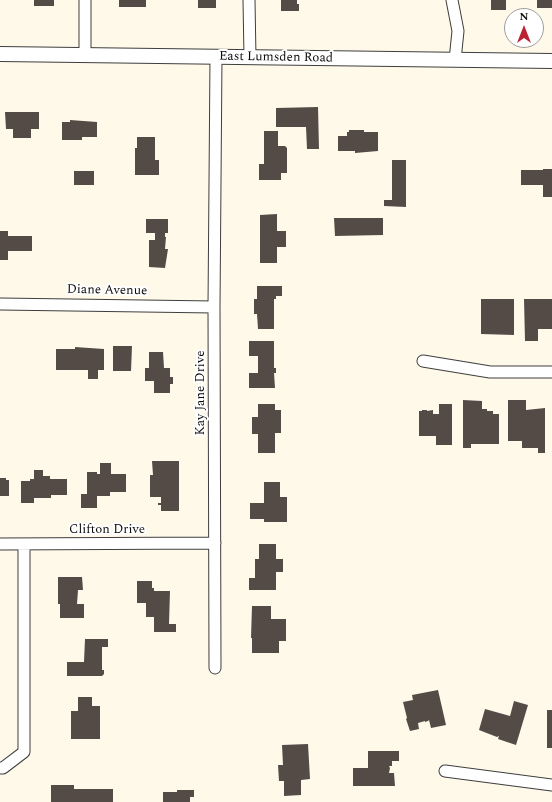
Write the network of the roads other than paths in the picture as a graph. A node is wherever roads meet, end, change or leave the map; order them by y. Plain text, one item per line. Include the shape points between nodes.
1 (85, 0) edge
2 (249, 0) edge
3 (452, 0) edge
4 (0, 54) edge
5 (85, 55) junction
6 (216, 57) junction
7 (250, 57) junction
8 (455, 60) junction
9 (552, 61) edge
10 (0, 304) edge
11 (214, 307) junction
12 (423, 361) dead end
13 (552, 372) edge
14 (0, 544) edge
15 (24, 544) junction
16 (215, 544) junction
17 (215, 668) dead end
18 (0, 768) edge
19 (446, 771) dead end
20 (552, 784) edge

1 - 5 street
2 - 7 street
3 - 8 street via 458,31
4 - 5 street, East Lumsden Road
5 - 6 street, East Lumsden Road
6 - 7 street, East Lumsden Road
6 - 11 street, Kay Jane Drive
7 - 8 street, East Lumsden Road
8 - 9 street, East Lumsden Road
10 - 11 street, Diane Avenue
11 - 16 street, Kay Jane Drive
12 - 13 street via 490,372
14 - 15 street, Clifton Drive
15 - 16 street, Clifton Drive
15 - 18 street via 24,752 4,768
16 - 17 street, Kay Jane Drive
19 - 20 street

